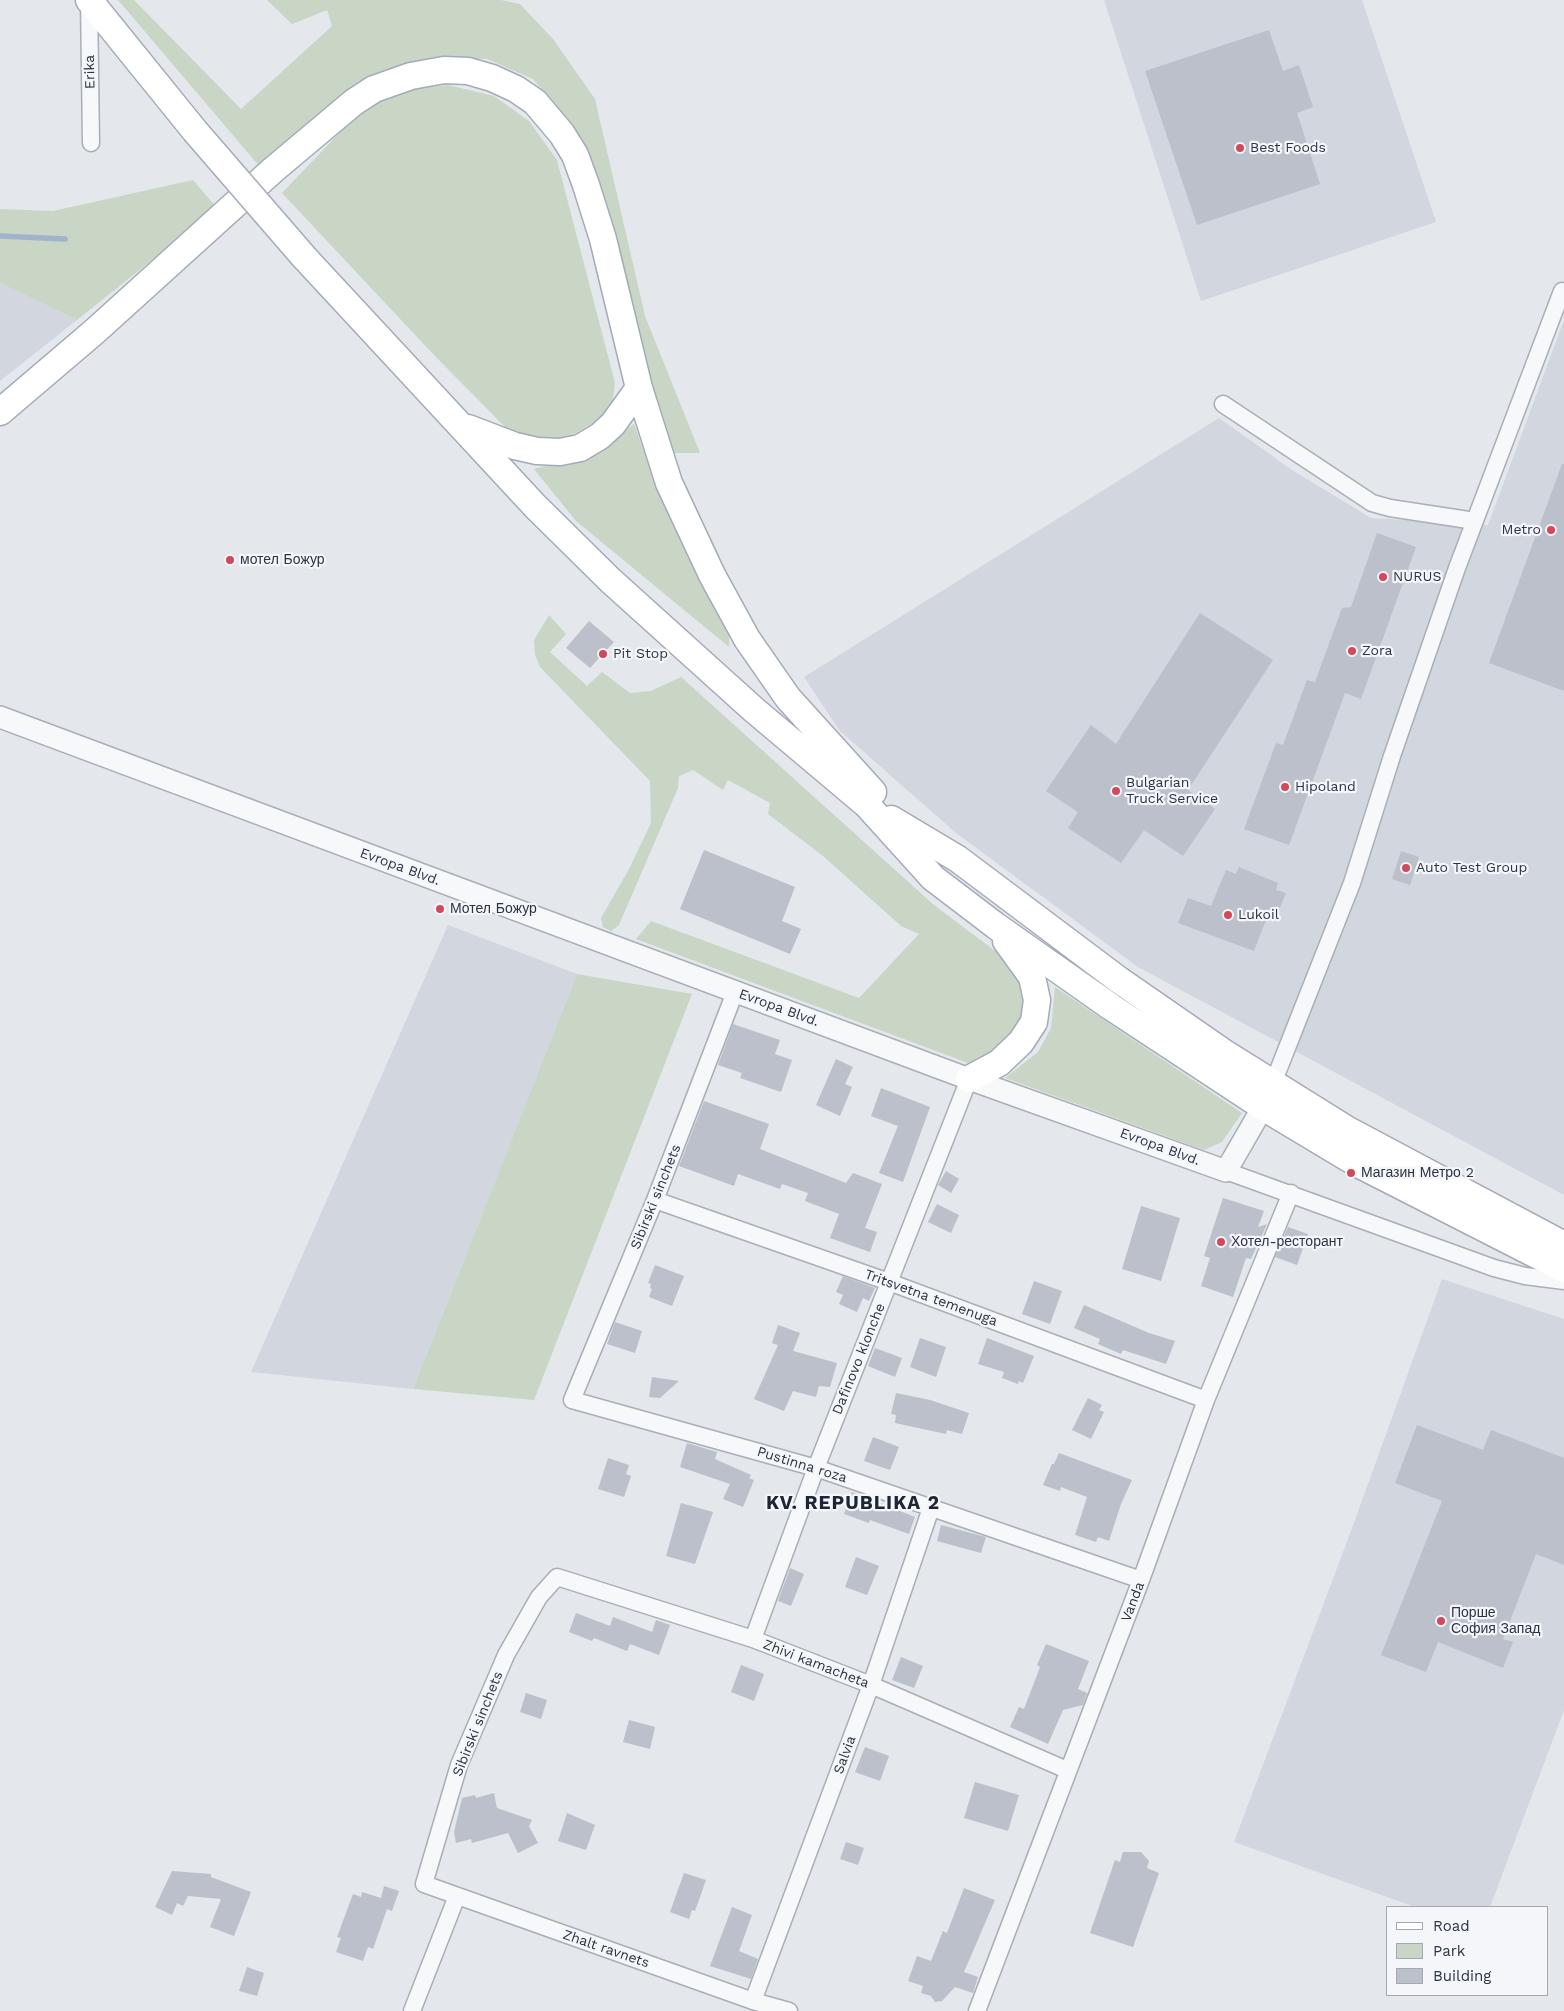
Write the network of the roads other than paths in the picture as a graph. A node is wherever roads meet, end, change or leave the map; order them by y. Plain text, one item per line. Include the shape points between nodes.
1 (89, 0) edge
2 (92, 143) dead end
3 (1562, 291) dead end
4 (639, 388) junction
5 (1223, 404) dead end
6 (0, 412) edge
7 (461, 425) junction
8 (1475, 521) junction
9 (0, 717) edge
10 (866, 805) junction
11 (906, 828) junction
12 (996, 926) junction
13 (735, 992) junction
14 (969, 1079) junction
15 (1268, 1096) junction
16 (1226, 1171) junction
17 (1291, 1193) junction
18 (655, 1200) junction
19 (1564, 1245) edge
20 (1564, 1269) edge
21 (1564, 1281) edge
22 (890, 1282) junction
23 (572, 1400) joint
24 (1206, 1400) junction
25 (816, 1468) junction
26 (931, 1508) junction
27 (558, 1577) joint
28 (1142, 1580) junction
29 (753, 1639) junction
30 (870, 1685) junction
31 (1067, 1770) junction
32 (424, 1884) joint
33 (457, 1896) junction
34 (753, 2001) junction
35 (412, 2011) edge
36 (789, 2011) edge
37 (977, 2011) edge

1 - 2 street, Erika
1 - 7 main road, bridge via 195,131 304,257
3 - 8 street
4 - 6 main road via 603,239 575,155 535,102 516,89 468,71 444,70 411,76 374,89 354,102
4 - 7 main road via 613,424 580,448 560,452 537,451
4 - 11 main road via 668,483 747,639 804,718
5 - 8 street via 1372,503
7 - 10 main road via 535,506 610,580
8 - 15 street via 1398,737 1352,883
9 - 13 street, Evropa Blvd.
10 - 11 main road
10 - 12 main road via 933,878
11 - 15 main road via 958,859 1119,980 1223,1052
12 - 14 main road via 1032,977 1037,1000 1034,1022 1021,1042 999,1063
12 - 15 main road via 1111,1007
13 - 14 street, Evropa Blvd.
13 - 18 street, Sibirski sinchets
14 - 16 street, Evropa Blvd.
14 - 22 street, Dafinovo klonche
15 - 16 street
15 - 19 main road via 1388,1152
15 - 20 main road via 1358,1164
16 - 17 street, Evropa Blvd.
17 - 21 street, Evropa Blvd. via 1494,1268
17 - 24 street, Vanda
18 - 22 street, Tritsvetna temenuga
18 - 23 street, Sibirski sinchets
22 - 24 street, Tritsvetna temenuga
22 - 25 street, Dafinovo klonche
23 - 25 street, Pustinna roza
24 - 28 street, Vanda
25 - 26 street, Pustinna roza
25 - 29 street, Dafinovo klonche
26 - 28 street, Pustinna roza
26 - 30 street, Salvia
27 - 29 street, Zhivi kamacheta
27 - 32 street, Sibirski sinchets via 539,1597 506,1655 459,1765
28 - 31 street, Vanda
29 - 30 street, Zhivi kamacheta
30 - 31 street, Zhivi kamacheta
30 - 34 street, Salvia
31 - 37 street, Vanda
32 - 33 street, Zhalt ravnets
33 - 34 street, Zhalt ravnets
33 - 35 street
34 - 36 street, Zhalt ravnets

